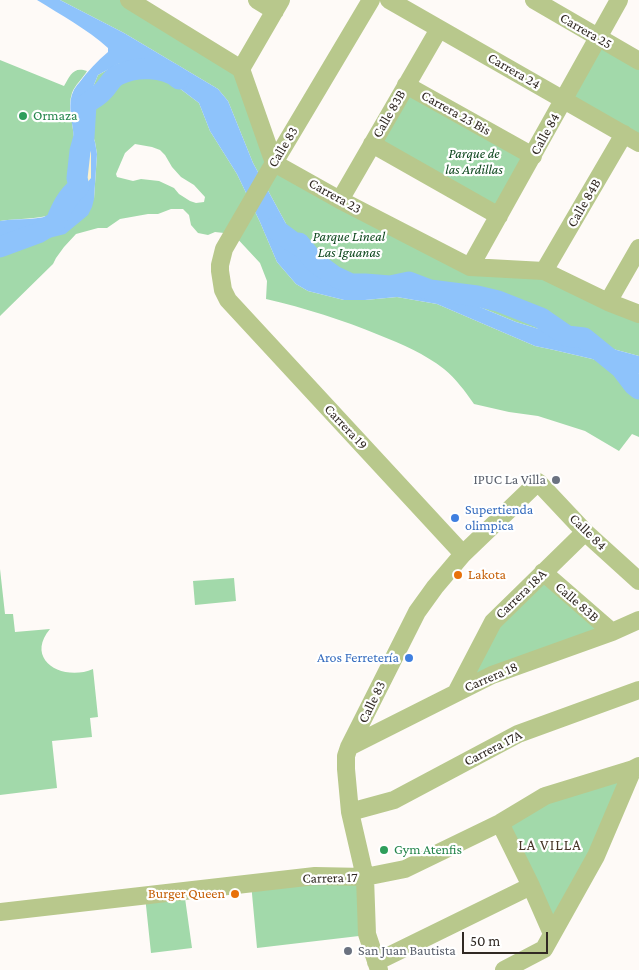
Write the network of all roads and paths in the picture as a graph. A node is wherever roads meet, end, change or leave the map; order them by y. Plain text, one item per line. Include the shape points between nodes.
1 (129, 0) edge
2 (257, 0) edge
3 (371, 0) edge
4 (389, 0) edge
5 (534, 0) edge
6 (619, 0) edge
7 (278, 5) edge
8 (439, 28) junction
9 (598, 37) junction
10 (639, 61) edge
11 (241, 69) junction
12 (406, 85) junction
13 (564, 99) junction
14 (624, 134) junction
15 (639, 143) edge
16 (372, 144) junction
17 (532, 156) junction
18 (271, 168) junction
19 (340, 200) junction
20 (499, 216) junction
21 (639, 248) edge
22 (470, 267) junction
23 (544, 271) junction
24 (228, 300) joint
25 (608, 302) junction
26 (639, 314) edge
27 (538, 482) joint
28 (586, 532) junction
29 (463, 554) junction
30 (543, 572) junction
31 (639, 582) edge
32 (639, 620) edge
33 (612, 632) junction
34 (639, 690) edge
35 (456, 693) junction
36 (349, 747) junction
37 (636, 768) edge
38 (350, 812) junction
39 (500, 823) junction
40 (365, 877) junction
41 (531, 886) junction
42 (0, 912) edge
43 (552, 934) junction
44 (378, 966) edge
45 (504, 970) edge

1 - 11 street
2 - 7 street
3 - 18 street, Calle 83
4 - 8 street, Carrera 24
5 - 9 street, Carrera 25
6 - 9 street, Calle 84
7 - 11 street
8 - 12 street, Calle 83B
8 - 13 street, Carrera 24
9 - 10 street, Carrera 25
9 - 13 street, Calle 84
11 - 18 street
12 - 16 street, Calle 83B
12 - 17 street, Carrera 23 Bis
13 - 14 street, Carrera 24
13 - 17 street, Calle 84
14 - 15 street, Carrera 24
14 - 23 street, Calle 84B
16 - 19 street, Calle 83B
16 - 20 street
17 - 20 street, Calle 84
18 - 19 street, Carrera 23
18 - 24 street, Calle 83 via 224,249 221,280
19 - 22 street, Carrera 23
20 - 22 street, Calle 84
21 - 25 street
22 - 23 street, Carrera 23
23 - 25 street, Carrera 23
24 - 29 street, Carrera 19
25 - 26 street, Carrera 23
27 - 28 street, Calle 84
27 - 29 street, Calle 83
28 - 30 street, Carrera 18A
28 - 31 street, Calle 84
29 - 36 street, Calle 83 via 417,612
30 - 33 street, Calle 83B
30 - 35 street, Carrera 18A via 493,622
32 - 33 street, Carrera 18
33 - 35 street, Carrera 18 via 492,675
34 - 38 street, Carrera 17A via 518,734 394,800
35 - 36 street, Carrera 18
36 - 38 street, Calle 83 via 346,769
37 - 39 street, Carrera 17 via 545,796
37 - 43 street via 596,856
38 - 40 street, Calle 83
39 - 40 street, Carrera 17 via 405,869
39 - 41 street
40 - 42 street, Carrera 17 via 315,876
40 - 44 street, Calle 83 via 367,934
41 - 43 street
41 - 44 street
43 - 45 street via 544,949

